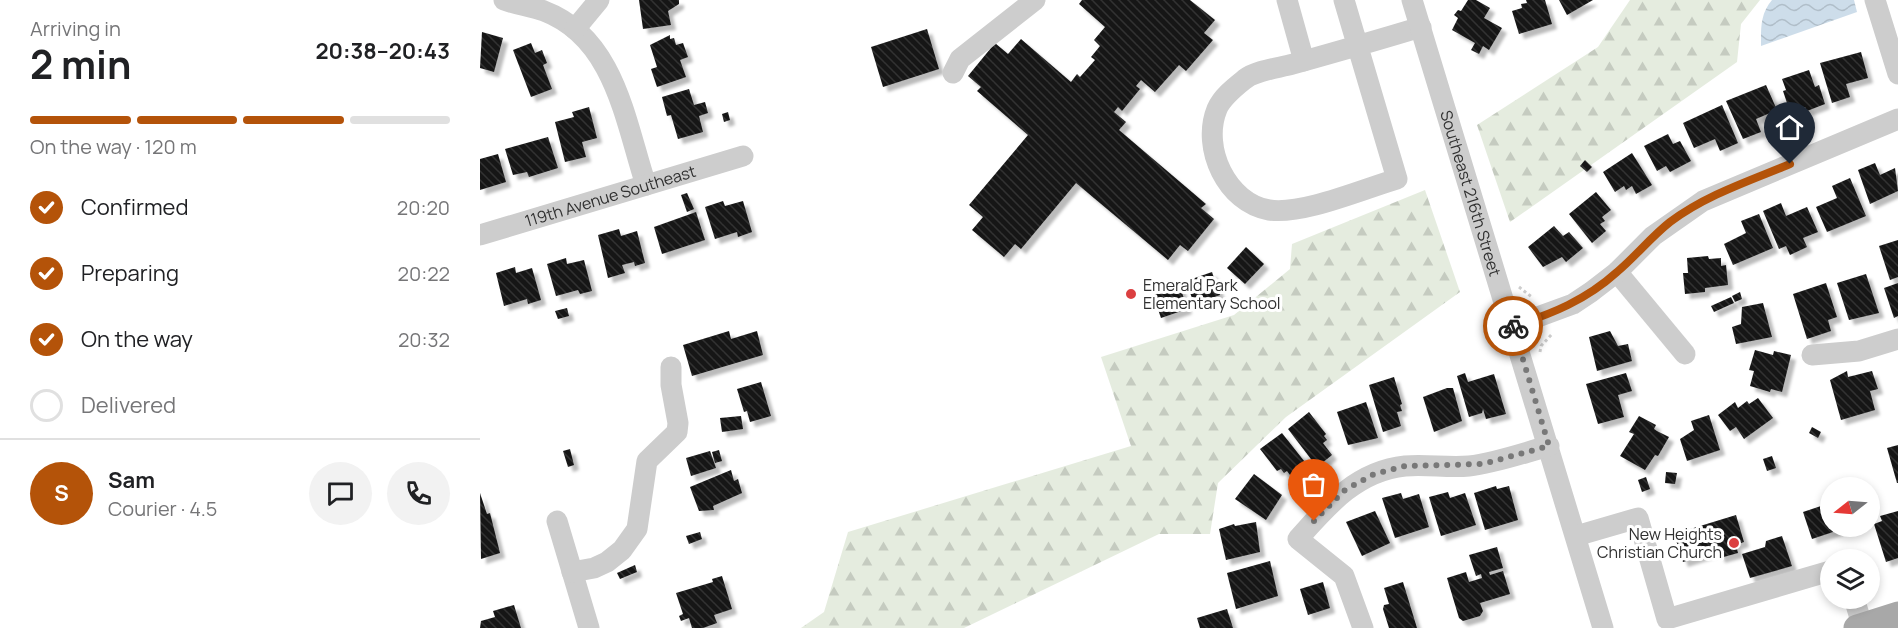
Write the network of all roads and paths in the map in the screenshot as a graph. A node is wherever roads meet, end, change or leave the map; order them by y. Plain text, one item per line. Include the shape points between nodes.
1 (504, 0) edge
2 (599, 0) edge
3 (1035, 0) edge
4 (1287, 0) edge
5 (1344, 0) edge
6 (1412, 0) edge
7 (1875, 0) edge
8 (549, 6) edge
9 (1421, 27) junction
10 (575, 29) junction
11 (1358, 45) junction
12 (1304, 61) junction
13 (953, 73) dead end
14 (1898, 74) edge
15 (1898, 119) edge
16 (743, 156) dead end
17 (646, 185) junction
18 (480, 235) edge
19 (1617, 272) junction
20 (1516, 284) dead end
21 (1537, 302) dead end
22 (1513, 326) junction
23 (1898, 339) edge
24 (1685, 354) dead end
25 (1812, 355) dead end
26 (671, 367) dead end
27 (1549, 446) junction
28 (557, 521) dead end
29 (1576, 536) junction
30 (572, 572) junction
31 (1820, 574) edge
32 (1857, 609) edge
33 (1898, 615) edge
34 (1861, 627) edge
35 (589, 628) edge
36 (1363, 628) edge
37 (1603, 628) edge

1 - 8 street
2 - 10 street
3 - 13 street via 960,59
4 - 12 street
5 - 11 street
6 - 9 street, Southeast 216th Street
7 - 14 street
8 - 10 street
9 - 11 street
9 - 22 street, Southeast 216th Street
10 - 17 street via 594,46 606,67
11 - 12 street
11 - 12 street via 1397,178 1297,209 1268,210 1249,204 1236,194 1222,174 1215,150 1217,109 1248,77
15 - 19 street via 1703,201 1653,236
16 - 17 street, 119th Avenue Southeast
17 - 18 street, 119th Avenue Southeast
19 - 22 street via 1573,304
19 - 24 street
20 - 21 path
22 - 27 street, Southeast 216th Street
23 - 25 street via 1859,351
26 - 30 street via 677,432 647,461 637,529 622,550 607,562
27 - 29 street, Southeast 216th Street
27 - 36 street via 1483,464 1405,466 1374,474 1330,503 1298,539 1344,576
28 - 30 street
29 - 31 street via 1638,518 1667,619
29 - 37 street, Southeast 216th Street
30 - 35 street
32 - 34 street
33 - 34 main road

